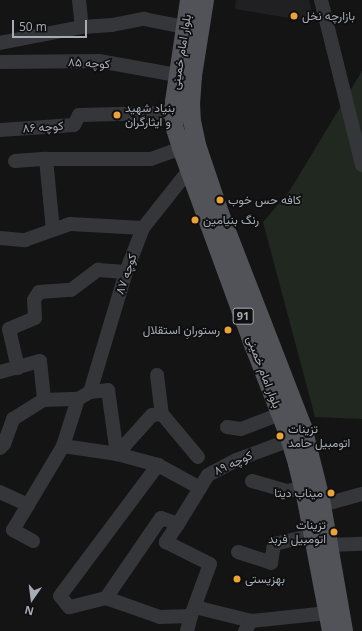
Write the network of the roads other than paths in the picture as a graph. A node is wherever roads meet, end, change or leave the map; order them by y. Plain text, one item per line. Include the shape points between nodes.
1 (79, 0) edge
2 (189, 0) edge
3 (205, 0) edge
4 (321, 0) edge
5 (82, 27) junction
6 (185, 27) junction
7 (0, 43) edge
8 (0, 62) edge
9 (177, 75) junction
10 (174, 110) junction
11 (0, 130) edge
12 (181, 148) junction
13 (46, 159) junction
14 (15, 161) dead end
15 (362, 165) edge
16 (189, 170) junction
17 (143, 228) junction
18 (53, 230) junction
19 (0, 238) edge
20 (126, 272) junction
21 (255, 324) junction
22 (18, 368) junction
23 (0, 372) edge
24 (157, 375) dead end
25 (84, 396) junction
26 (44, 400) junction
27 (162, 414) junction
28 (280, 414) junction
29 (227, 427) dead end
30 (290, 440) junction
31 (63, 446) junction
32 (0, 448) edge
33 (117, 454) junction
34 (198, 457) dead end
35 (158, 466) junction
36 (252, 481) dead end
37 (200, 488) junction
38 (303, 488) junction
39 (0, 492) edge
40 (362, 494) edge
41 (28, 505) junction
42 (322, 505) junction
43 (178, 524) junction
44 (313, 535) junction
45 (33, 541) dead end
46 (362, 544) edge
47 (328, 545) junction
48 (238, 552) dead end
49 (106, 598) junction
50 (193, 612) junction
51 (328, 613) junction
52 (248, 626) edge
53 (187, 631) edge
54 (331, 631) edge
55 (344, 631) edge

1 - 5 street
2 - 6 main road, بلوار امام خمینی / 91
3 - 21 main road, بلوار امام خمینی / 91 via 193,76 192,121 206,174
4 - 15 street
5 - 6 street via 144,19
5 - 7 street
6 - 9 main road, بلوار امام خمینی / 91
8 - 9 street, کوچه ۸۵ via 99,61
9 - 10 main road, بلوار امام خمینی / 91
10 - 11 street, کوچه ۸۶ via 159,113 79,115 74,125
10 - 12 main road, بلوار امام خمینی / 91 via 174,126
12 - 13 street via 151,159
12 - 16 main road, بلوار امام خمینی / 91
13 - 14 street
13 - 18 street
16 - 17 street, کوچه ۸۷
16 - 21 main road, بلوار امام خمینی / 91
17 - 18 street via 70,224
17 - 20 street, کوچه ۸۷
18 - 19 street via 25,240
20 - 22 street via 98,270 71,290 39,292 34,300 36,318 9,329
20 - 25 street, کوچه ۸۷
21 - 28 main road, بلوار امام خمینی / 91
21 - 42 main road, بلوار امام خمینی / 91 via 303,427
22 - 23 street
22 - 26 street via 40,361
24 - 27 street
25 - 26 street
25 - 31 street, کوچه ۸۷
25 - 33 street via 108,390
26 - 32 street via 13,418 4,444
27 - 33 street via 152,415
27 - 34 street
28 - 29 street via 242,429
28 - 30 main road, بلوار امام خمینی / 91
30 - 37 street, کوچه ۸۹ via 236,460 208,475
30 - 38 main road, بلوار امام خمینی / 91
31 - 33 street
31 - 41 street, کوچه ۸۷
33 - 35 street
35 - 37 street
35 - 49 street via 60,596 69,607
36 - 38 street via 287,491
37 - 43 street, کوچه ۸۹
38 - 44 main road, بلوار امام خمینی / 91
39 - 41 street
40 - 42 street
41 - 45 street, کوچه ۸۷ via 13,530
42 - 47 main road, بلوار امام خمینی / 91
43 - 49 street via 161,518
43 - 50 street, کوچه ۸۹ via 166,542 210,564
44 - 48 street via 274,544 271,563
44 - 51 main road, بلوار امام خمینی / 91
46 - 47 street
47 - 55 main road, بلوار امام خمینی / 91
49 - 50 street via 160,617
50 - 52 street
50 - 53 street
51 - 52 street
51 - 54 main road, بلوار امام خمینی / 91

